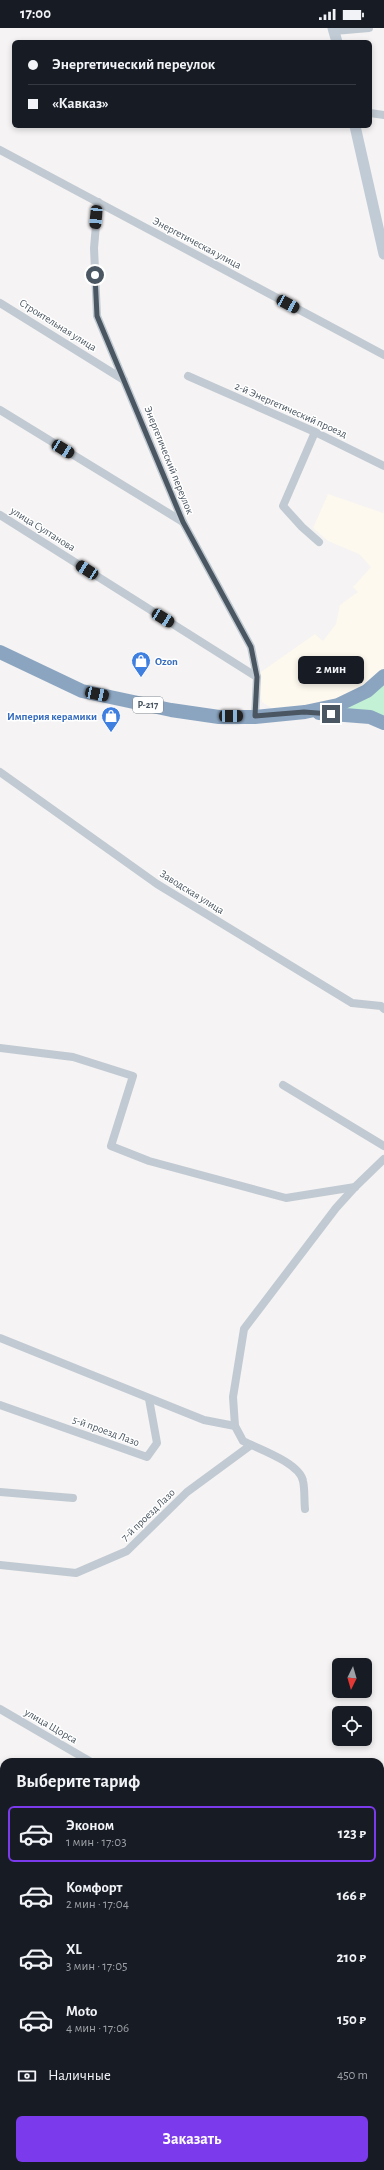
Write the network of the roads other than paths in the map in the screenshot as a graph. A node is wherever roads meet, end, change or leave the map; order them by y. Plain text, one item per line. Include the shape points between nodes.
1 (368, 28) edge
2 (335, 34) edge
3 (372, 113) edge
4 (384, 115) edge
5 (355, 128) edge
6 (0, 150) edge
7 (98, 202) junction
8 (384, 254) edge
9 (0, 302) edge
10 (384, 355) edge
11 (188, 376) dead end
12 (124, 380) junction
13 (0, 410) edge
14 (315, 432) junction
15 (384, 466) edge
16 (0, 515) edge
17 (183, 522) junction
18 (319, 542) dead end
19 (0, 652) edge
20 (384, 676) edge
21 (257, 677) junction
22 (304, 712) junction
23 (255, 716) junction
24 (384, 723) edge
25 (0, 772) edge
26 (384, 1009) edge
27 (0, 1048) edge
28 (283, 1085) dead end
29 (384, 1146) edge
30 (384, 1159) edge
31 (355, 1187) junction
32 (0, 1338) edge
33 (149, 1399) junction
34 (0, 1405) edge
35 (235, 1426) junction
36 (251, 1445) junction
37 (0, 1492) edge
38 (73, 1498) dead end
39 (305, 1509) dead end
40 (0, 1565) edge
41 (0, 1709) edge
42 (0, 1714) edge
43 (12, 1716) junction
44 (84, 1758) edge

1 - 2 street
3 - 4 street
5 - 8 main road
6 - 7 street, Энергетическая улица
7 - 10 street, Энергетическая улица
7 - 12 street, Энергетический переулок via 94,248 97,316
9 - 12 street, Строительная улица
11 - 14 street, 2-й Энергетический проезд
12 - 17 street, Энергетический переулок
13 - 17 street
14 - 15 street, 2-й Энергетический проезд
14 - 18 street via 283,506
16 - 21 street, улица Султанова
17 - 21 street, Энергетический переулок via 251,647
19 - 23 highway, Р-217 via 82,691 171,710 219,716
20 - 22 highway, Р-217 via 367,691 354,698 338,705
21 - 23 street, Энергетический переулок
22 - 23 highway, Р-217
22 - 24 highway, Р-217 via 370,717
25 - 26 street, Заводская улица via 164,888 352,1003 380,1006
27 - 31 street via 73,1057 134,1076 111,1146 149,1161 286,1198
28 - 29 street
30 - 31 street
31 - 35 street via 336,1208 244,1329 233,1397
32 - 33 street
33 - 34 street, 5-й проезд Лазо via 157,1443 147,1457
33 - 35 street via 204,1420
35 - 36 street via 243,1441
36 - 39 street via 288,1463 300,1474
36 - 40 street, 7-й проезд Лазо via 187,1492 127,1551 76,1573
37 - 38 street
41 - 43 street, улица Щорса
42 - 43 street
43 - 44 street, улица Щорса

